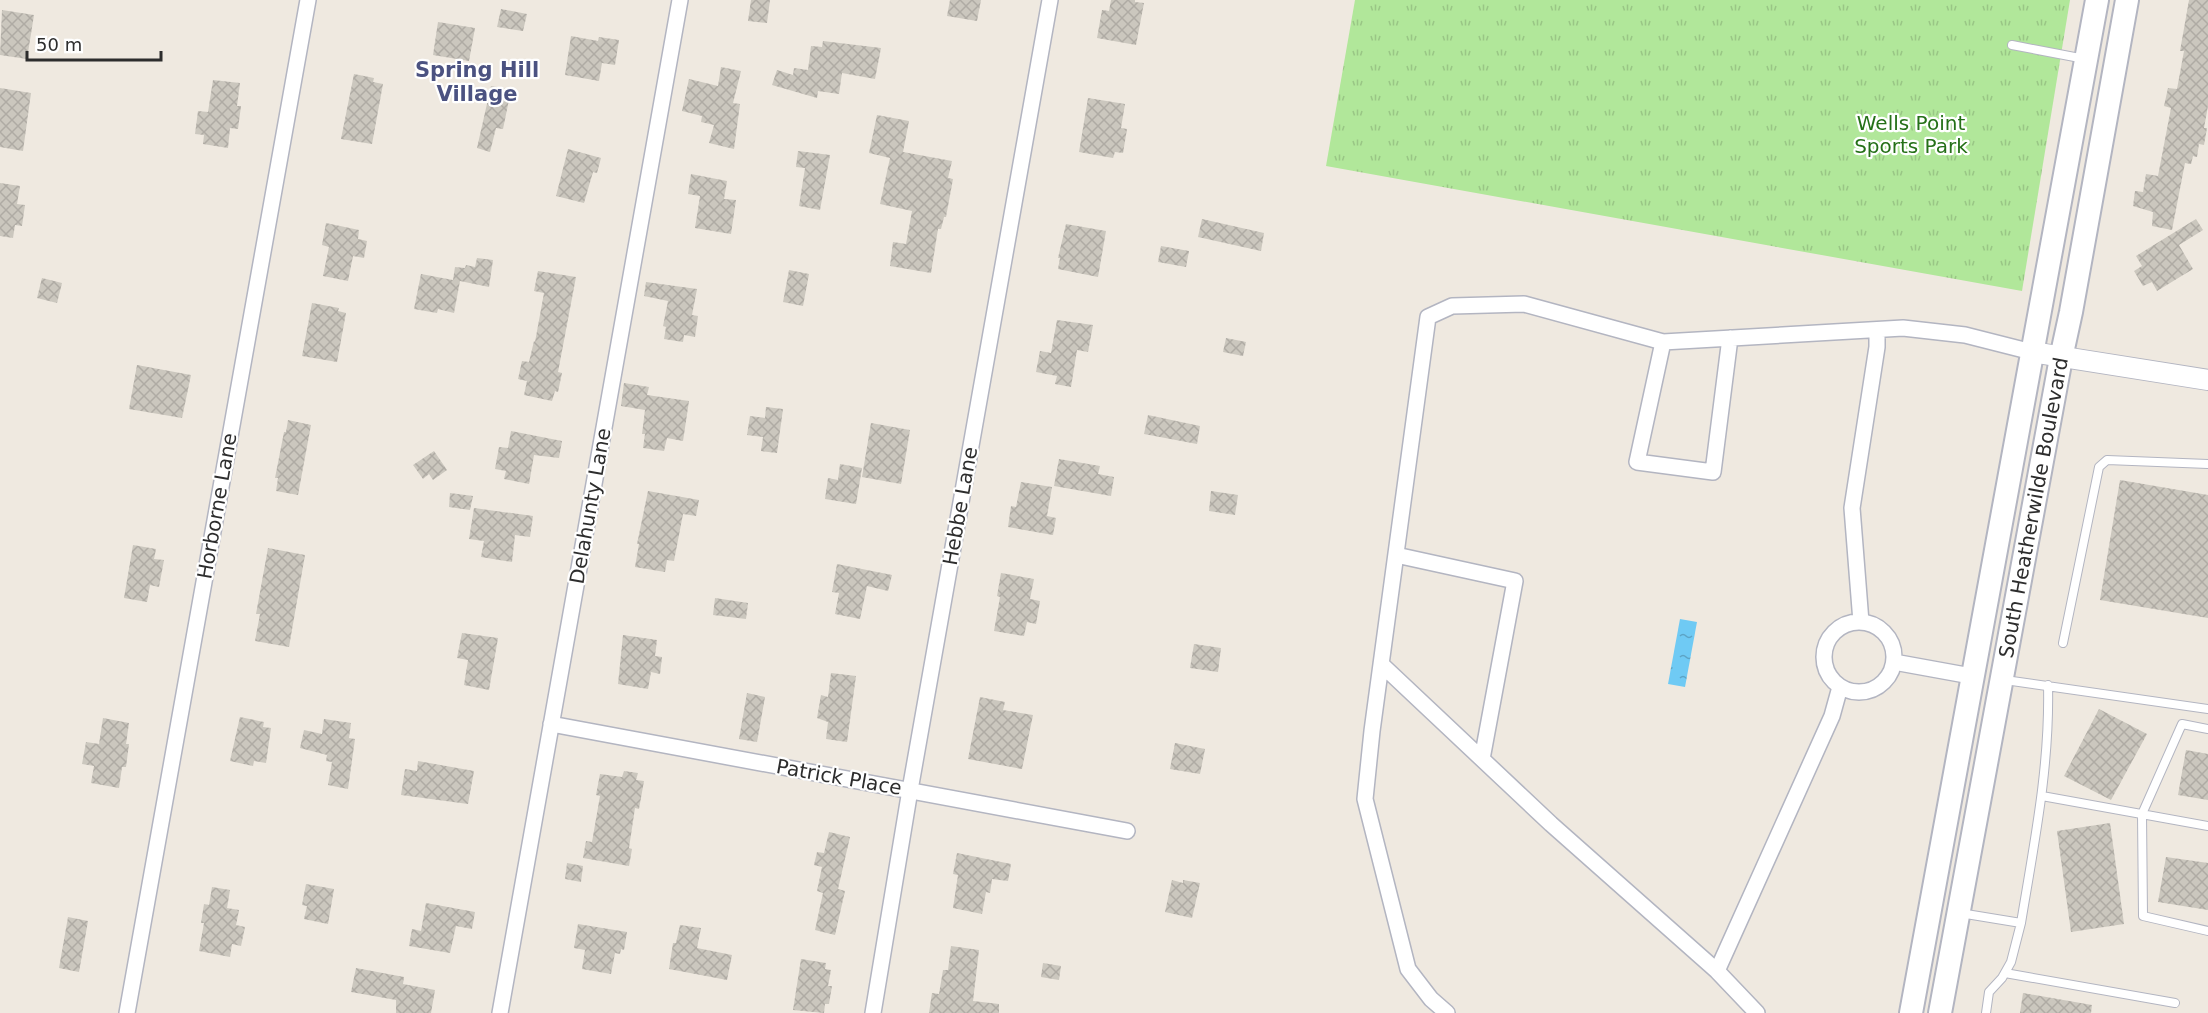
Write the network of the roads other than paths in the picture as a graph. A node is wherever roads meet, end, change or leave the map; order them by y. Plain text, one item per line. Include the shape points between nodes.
1 (308, 0) edge
2 (680, 0) edge
3 (1050, 0) edge
4 (2097, 0) edge
5 (2127, 0) edge
6 (2012, 45) dead end
7 (2086, 59) junction
8 (1877, 330) junction
9 (1730, 338) junction
10 (1663, 342) junction
11 (2032, 352) junction
12 (2061, 358) junction
13 (2208, 380) edge
14 (2208, 464) edge
15 (1396, 555) junction
16 (1861, 622) junction
17 (2063, 643) dead end
18 (1894, 662) junction
19 (1381, 664) junction
20 (1971, 676) junction
21 (2001, 680) junction
22 (2048, 685) junction
23 (1840, 687) junction
24 (2208, 709) edge
25 (551, 724) junction
26 (2208, 729) edge
27 (1482, 759) junction
28 (910, 790) junction
29 (2042, 796) junction
30 (2142, 814) junction
31 (2208, 826) edge
32 (1127, 831) dead end
33 (1958, 913) junction
34 (2021, 923) junction
35 (2208, 931) edge
36 (1717, 971) junction
37 (2005, 973) junction
38 (2175, 1003) dead end
39 (127, 1013) edge
40 (500, 1013) edge
41 (873, 1013) edge
42 (1447, 1013) edge
43 (1757, 1013) edge
44 (1911, 1013) edge
45 (1940, 1013) edge
46 (1986, 1013) edge

1 - 39 street, Horborne Lane
2 - 25 street, Delahunty Lane
3 - 28 street, Hebbe Lane
4 - 7 main road, South Heatherwilde Boulevard
5 - 12 main road, South Heatherwilde Boulevard
6 - 7 lane
7 - 11 main road, South Heatherwilde Boulevard
8 - 9 street
8 - 11 street via 1903,328 1965,335
8 - 16 street via 1852,508
9 - 10 street
9 - 10 street via 1713,472 1637,462
10 - 15 street via 1524,304 1452,306 1428,316
11 - 12 street
11 - 20 main road, South Heatherwilde Boulevard
12 - 13 street
12 - 21 main road, South Heatherwilde Boulevard
14 - 17 lane via 2107,460 2099,467
15 - 19 street
15 - 27 street via 1515,580
16 - 18 street via 1882,631 1890,640
16 - 23 street via 1839,629 1826,647 1826,669
18 - 20 street
18 - 23 street via 1883,683 1874,689 1862,692
19 - 27 street
19 - 42 street via 1365,799 1408,969
20 - 21 main road
20 - 44 main road, South Heatherwilde Boulevard
21 - 22 lane
21 - 33 main road, South Heatherwilde Boulevard
22 - 24 lane
22 - 29 lane
23 - 36 street via 1832,716
25 - 28 street, Patrick Place
25 - 40 street, Delahunty Lane
26 - 30 lane via 2182,724
27 - 36 street
28 - 32 street, Patrick Place
28 - 41 street, Hebbe Lane
29 - 30 lane
29 - 34 lane
30 - 31 lane
30 - 35 lane via 2144,916
33 - 34 lane
33 - 45 main road, South Heatherwilde Boulevard
34 - 37 lane
36 - 43 street
37 - 38 lane
37 - 46 lane via 1989,992

